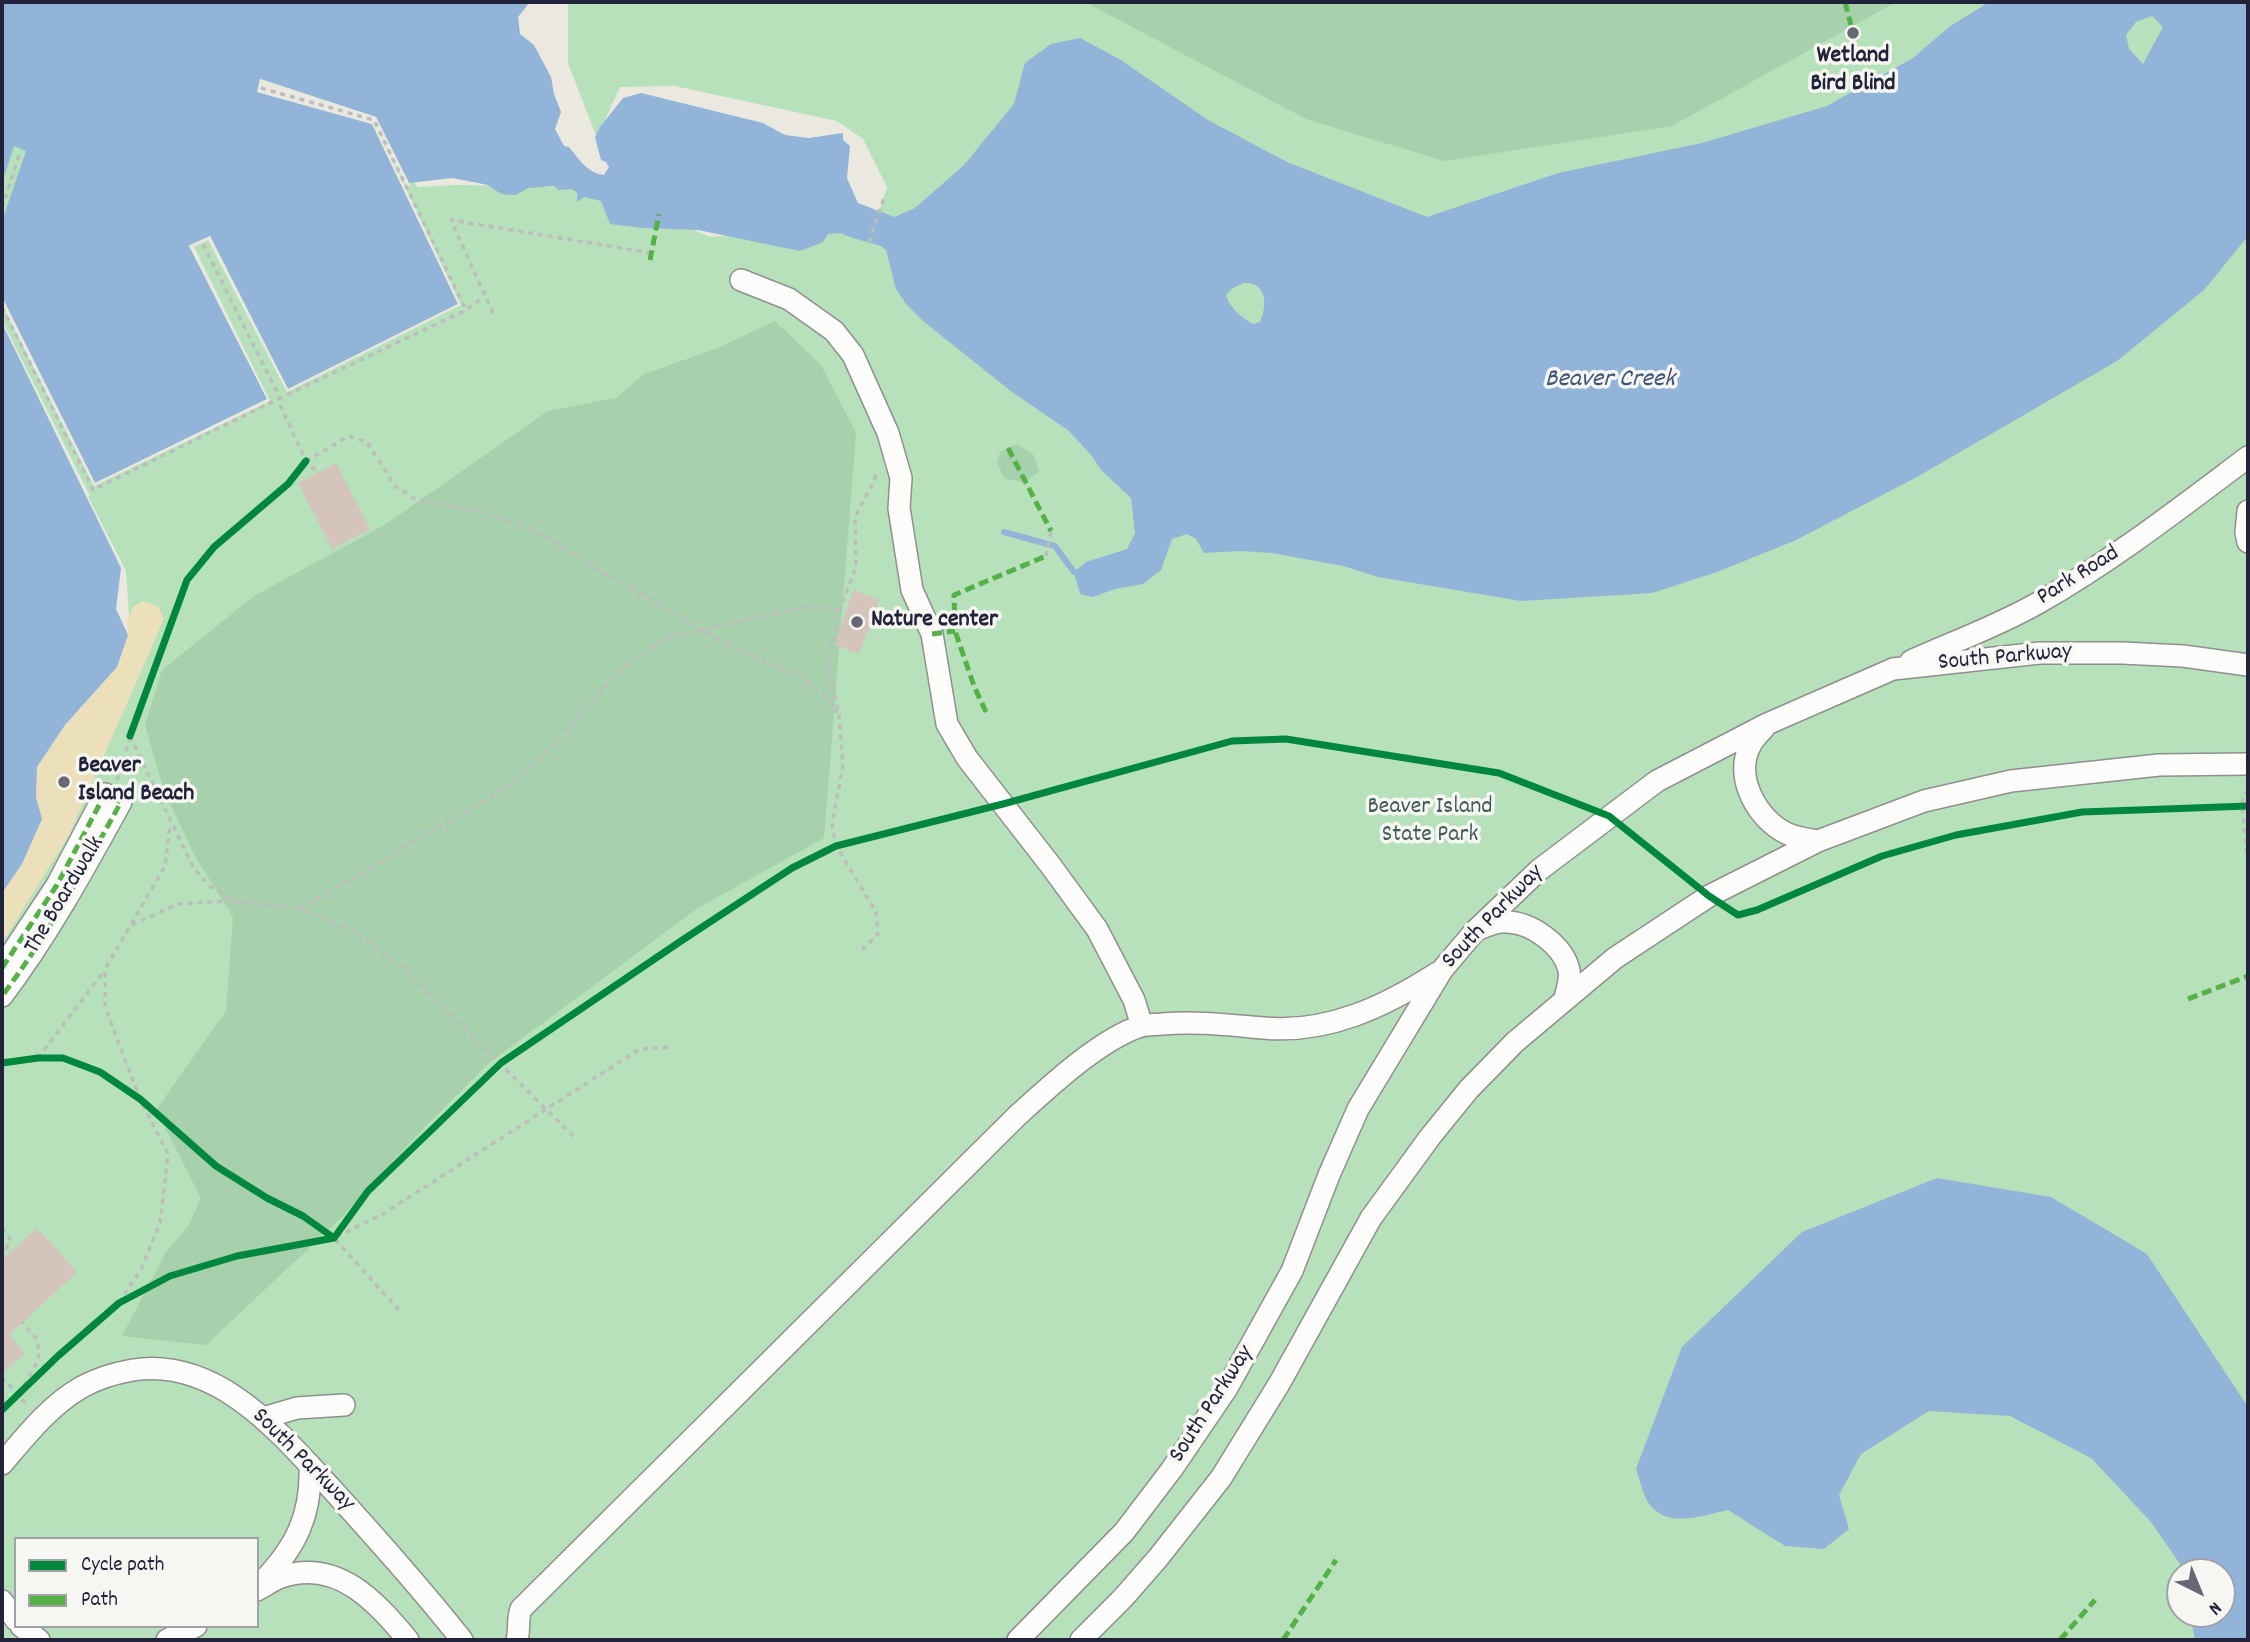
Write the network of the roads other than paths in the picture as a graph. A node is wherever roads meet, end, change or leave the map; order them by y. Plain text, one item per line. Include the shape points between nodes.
1 (741, 280) dead end
2 (2248, 457) edge
3 (2248, 512) edge
4 (2248, 542) edge
5 (2248, 665) edge
6 (1893, 669) junction
7 (1767, 724) junction
8 (2248, 764) edge
9 (1818, 841) junction
10 (1475, 931) junction
11 (2, 968) edge
12 (1442, 970) junction
13 (2, 996) edge
14 (1565, 998) junction
15 (1142, 1026) junction
16 (344, 1405) dead end
17 (263, 1418) junction
18 (2, 1464) edge
19 (310, 1465) junction
20 (259, 1587) edge
21 (259, 1588) edge
22 (2, 1601) edge
23 (14, 1617) edge
24 (24, 1628) edge
25 (192, 1628) edge
26 (39, 1640) edge
27 (167, 1640) edge
28 (408, 1640) edge
29 (462, 1640) edge
30 (517, 1640) edge
31 (1017, 1640) edge
32 (1081, 1640) edge

1 - 15 street via 789,299 834,331 853,355 888,433 901,478 899,508 912,590 932,634 947,724 967,758 1097,929 1134,1000
2 - 6 street, Park Road via 2036,605
3 - 4 street
5 - 6 street, South Parkway via 2183,656 2040,653
6 - 7 street, South Parkway
7 - 9 street via 1750,746 1747,787 1759,812 1777,828
7 - 10 street, South Parkway via 1657,781 1539,870
8 - 9 street, South Parkway via 2159,765 2011,781 1924,802
9 - 14 street, South Parkway via 1709,896 1615,958
10 - 12 street, South Parkway
10 - 14 street via 1507,921 1541,934 1565,959 1570,978
11 - 13 street, The Boardwalk via 57,885 106,794 121,802 72,893
12 - 15 street via 1399,997 1342,1020 1301,1028 1193,1022
12 - 31 street, South Parkway via 1358,1109 1292,1271 1227,1388 1124,1532
14 - 32 street, South Parkway via 1469,1089 1423,1146 1371,1217 1221,1478 1158,1558
15 - 30 street via 1082,1061 1000,1133 521,1609
16 - 17 street via 297,1408
17 - 18 street, South Parkway via 201,1378 148,1368 114,1373 83,1386 58,1404
17 - 19 street, South Parkway
19 - 20 street via 305,1512 296,1537
19 - 29 street, South Parkway via 419,1585
21 - 28 street via 282,1577 333,1577 356,1587
22 - 23 street
24 - 26 street
25 - 27 street

